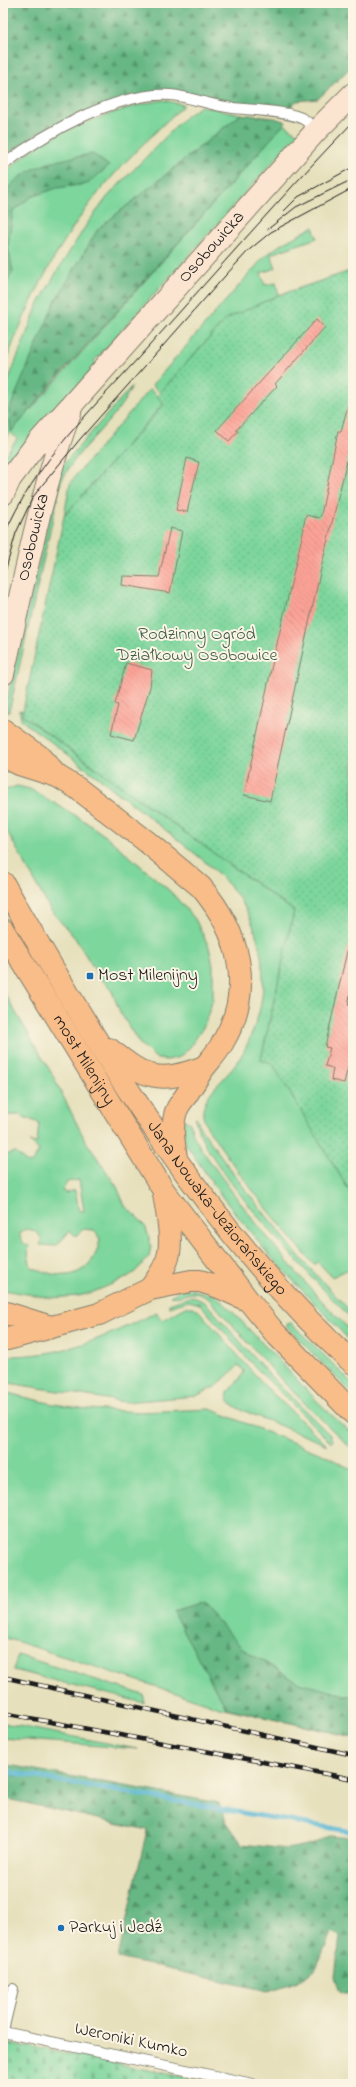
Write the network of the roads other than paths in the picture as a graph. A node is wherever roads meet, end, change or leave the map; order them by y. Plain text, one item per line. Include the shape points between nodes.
1 (350, 102) edge
2 (316, 131) junction
3 (3, 165) edge
4 (73, 404) junction
5 (3, 494) edge
6 (3, 674) edge
7 (3, 730) edge
8 (3, 756) edge
9 (57, 776) junction
10 (3, 883) edge
11 (3, 930) edge
12 (98, 1041) junction
13 (204, 1067) junction
14 (177, 1161) junction
15 (164, 1191) junction
16 (150, 1289) junction
17 (248, 1300) junction
18 (3, 1312) edge
19 (51, 1327) junction
20 (3, 1338) edge
21 (353, 1363) edge
22 (353, 1413) edge
23 (13, 1990) dead end
24 (3, 2031) edge
25 (253, 2084) edge

1 - 2 street, Osobowicka
2 - 3 lane via 303,119 278,113 226,107 171,95 144,96 94,112 61,127
2 - 4 street, Osobowicka
4 - 5 street, Osobowicka via 34,447 10,479
4 - 6 street, Osobowicka via 40,515
7 - 9 main road via 39,756
8 - 9 main road
9 - 13 main road via 95,800 201,887 227,923 239,963 238,1004 223,1043
10 - 12 main road, most Milenijny
11 - 15 main road, most Milenijny
12 - 13 main road via 134,1069 152,1076 173,1077
12 - 14 main road, Jana Nowaka-Jeziorańskiego via 141,1111
13 - 14 main road via 175,1115 173,1139
14 - 21 main road, Jana Nowaka-Jeziorańskiego via 284,1296
15 - 16 main road via 169,1224 169,1254 163,1270
15 - 17 main road, Jana Nowaka-Jeziorańskiego
16 - 17 main road via 200,1281
16 - 19 main road via 99,1314
17 - 22 main road, Jana Nowaka-Jeziorańskiego via 275,1333
18 - 19 main road
19 - 20 main road via 8,1339
23 - 24 lane
24 - 25 lane, Weroniki Kumko

